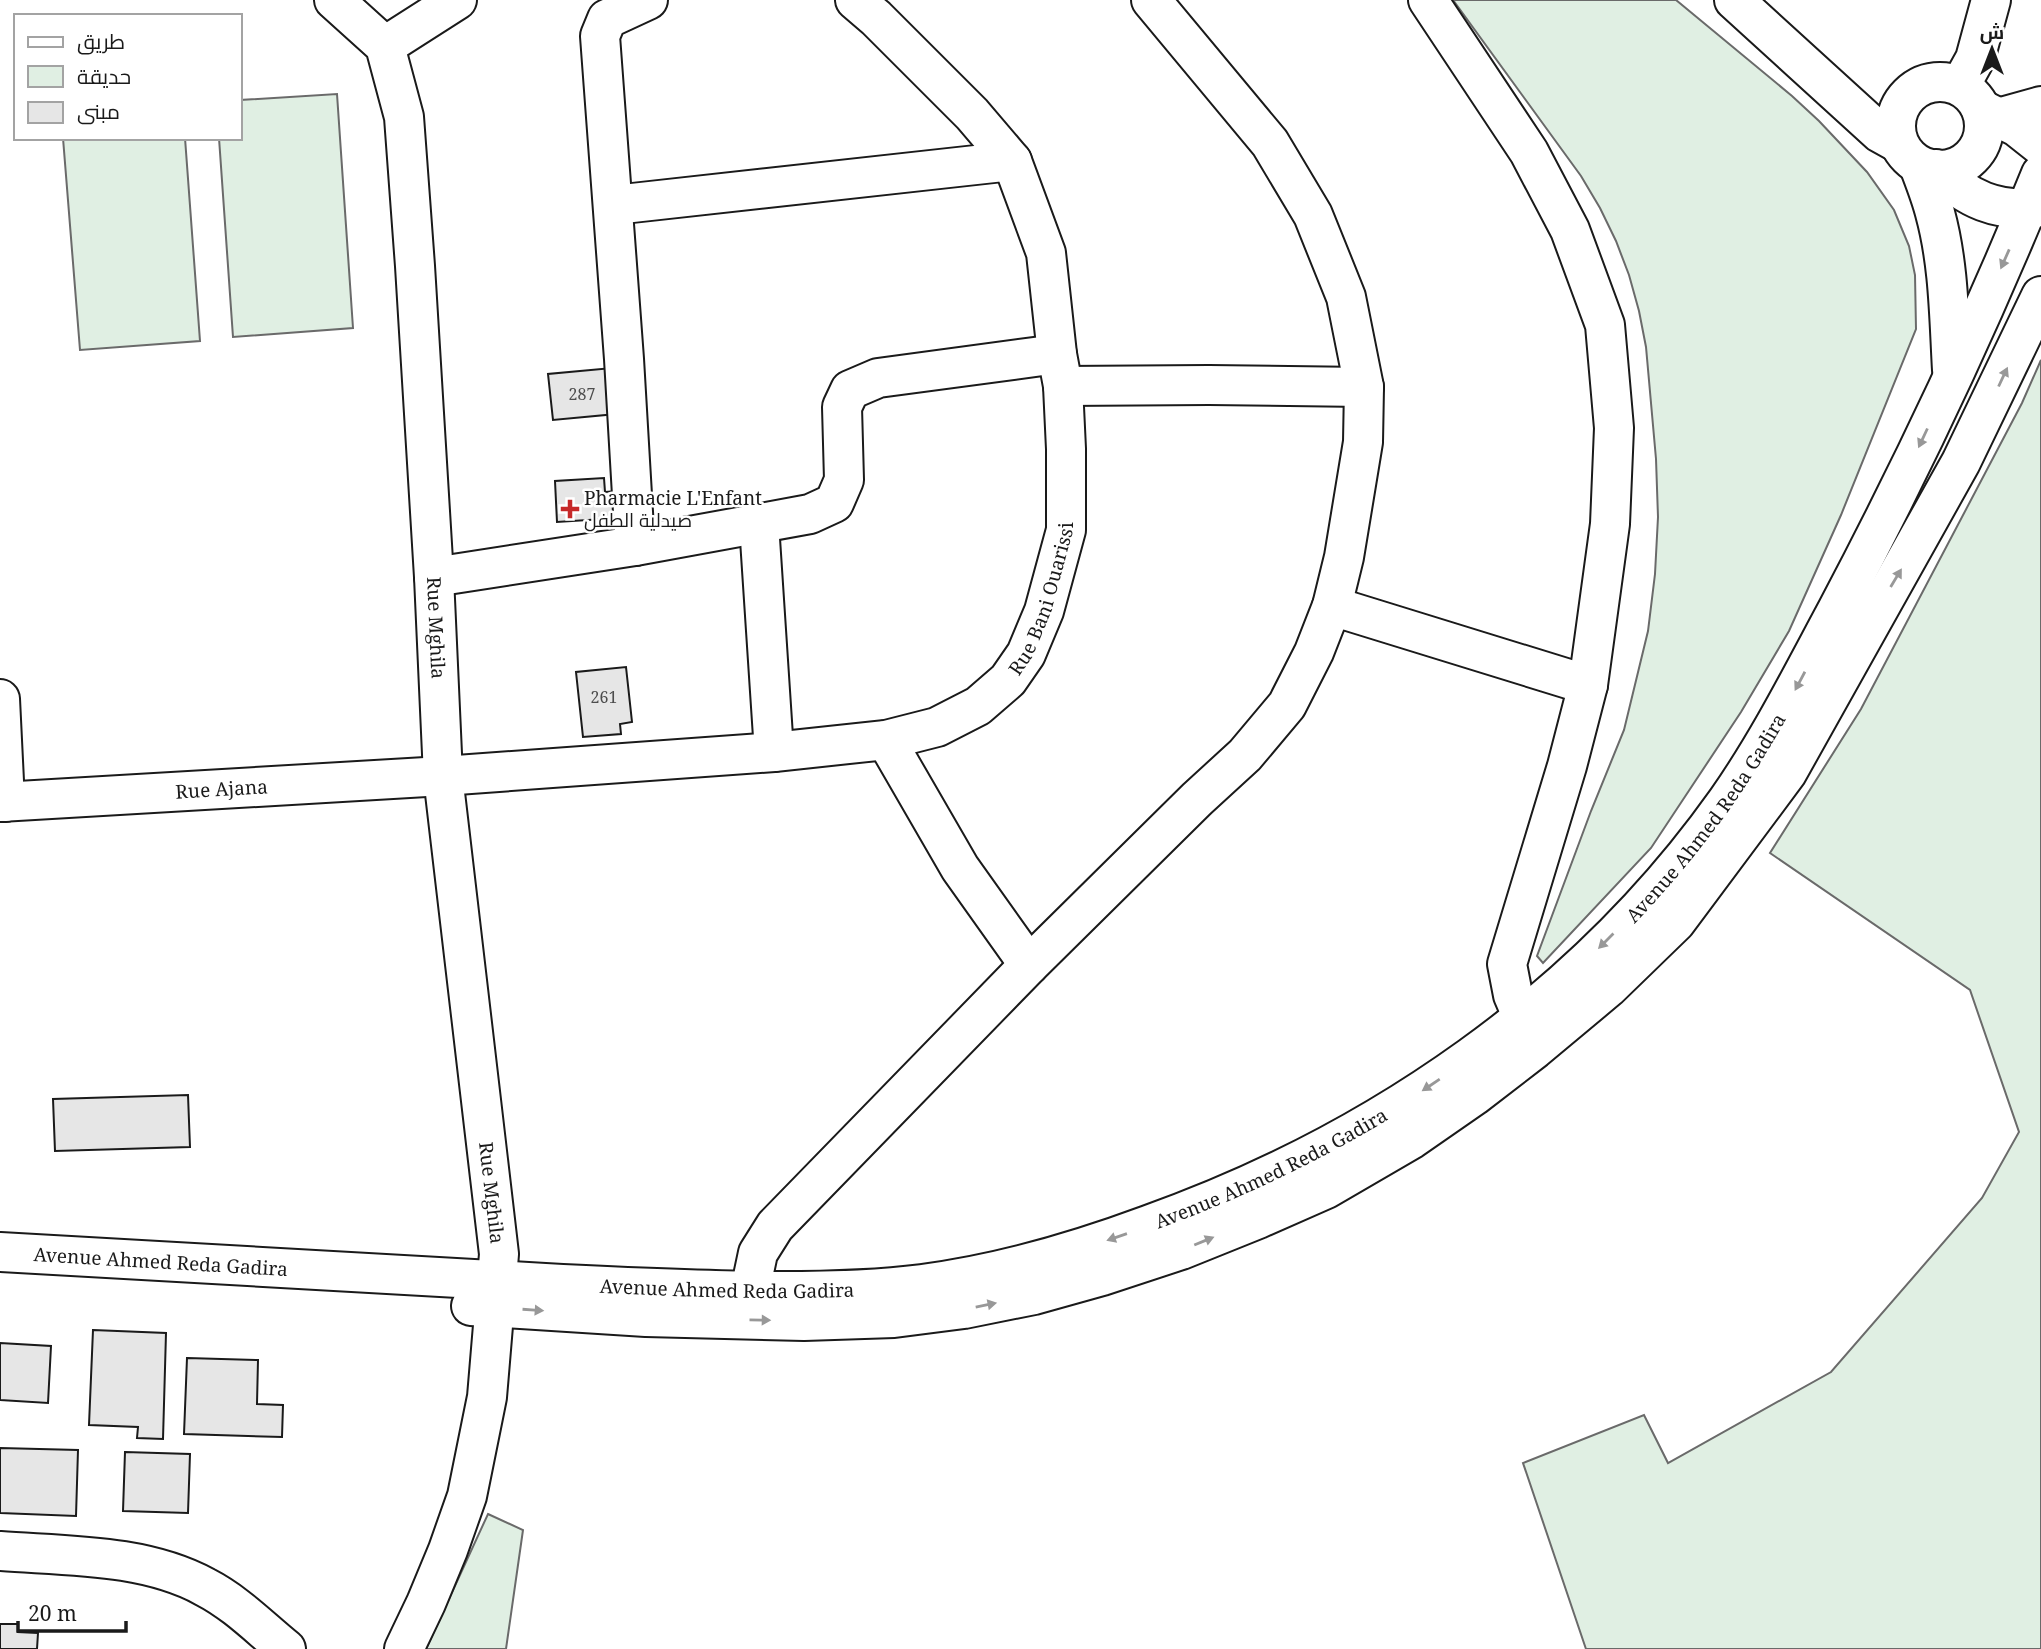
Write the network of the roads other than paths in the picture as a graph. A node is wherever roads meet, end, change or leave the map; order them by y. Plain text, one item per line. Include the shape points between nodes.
1 (334, 0) edge
2 (457, 0) edge
3 (648, 0) edge
4 (855, 0) edge
5 (1151, 0) edge
6 (1428, 0) edge
7 (1735, 0) edge
8 (1991, 0) edge
9 (385, 46) junction
10 (1829, 85) junction
11 (1915, 88) junction
12 (1980, 104) junction
13 (2041, 106) edge
14 (2041, 146) edge
15 (1918, 159) junction
16 (1012, 161) junction
17 (2041, 174) edge
18 (614, 205) junction
19 (2034, 208) edge
20 (2041, 296) edge
21 (1060, 370) junction
22 (1952, 376) junction
23 (1364, 387) junction
24 (754, 524) junction
25 (635, 546) junction
26 (434, 577) junction
27 (1332, 606) junction
28 (1588, 685) junction
29 (0, 699) edge
30 (886, 740) junction
31 (774, 752) junction
32 (443, 776) junction
33 (3, 802) edge
34 (1029, 965) junction
35 (1522, 1016) junction
36 (0, 1252) edge
37 (0, 1278) edge
38 (750, 1291) junction
39 (496, 1294) junction
40 (0, 1551) edge
41 (286, 1649) edge
42 (404, 1649) edge

1 - 9 street
2 - 9 street
3 - 18 street via 607,19 600,36
4 - 16 street, Rue Bani Ouarissi via 972,114
5 - 23 street via 1270,143 1314,215 1346,297
6 - 28 street via 1530,152 1570,230 1605,325 1614,428 1611,510
7 - 10 street
8 - 12 street via 1975,59
9 - 26 street, Rue Mghila via 404,117
10 - 11 street via 1876,93
10 - 15 street via 1880,132
11 - 12 street via 1945,82
11 - 15 street via 1904,99 1895,128
12 - 13 street
12 - 14 street
12 - 15 street via 1983,139 1964,164 1950,170
15 - 19 street via 1976,200 2001,208
15 - 22 street via 1945,268
16 - 18 street
16 - 21 street, Rue Bani Ouarissi via 1046,253
17 - 19 street, Avenue Ahmed Reda Gadira
18 - 25 street
19 -> 22 street, Avenue Ahmed Reda Gadira
39 -> 20 street, Avenue Ahmed Reda Gadira via 646,1317 804,1321 894,1318 964,1309 1034,1296 1181,1250 1326,1189 1412,1139 1535,1049 1608,988 1676,922 1787,773 1961,462
21 - 23 street via 1209,384
21 - 24 street via 878,378 850,390 842,407 844,480 834,503 810,514
21 - 30 street, Rue Bani Ouarissi via 1066,530 1044,611 1026,654 1007,680 978,706 937,727
22 -> 35 street, Avenue Ahmed Reda Gadira via 1880,529 1799,683 1726,802 1633,914
23 - 27 street via 1363,442
24 - 25 street
24 - 31 street via 760,539
25 - 26 street
26 - 32 street, Rue Mghila
27 - 28 street
27 - 34 street via 1287,705 1245,755
28 - 35 street via 1507,964
29 - 33 street
30 - 31 street, Rue Bani Ouarissi
30 - 34 street via 960,868
31 - 32 street, Rue Bani Ouarissi
32 - 33 street, Rue Ajana
32 - 39 street, Rue Mghila via 499,1254
34 - 38 street via 775,1226 758,1254
35 -> 38 street, Avenue Ahmed Reda Gadira via 1458,1066 1349,1135 1202,1206 1114,1238 1034,1262 922,1284
36 - 39 street, Avenue Ahmed Reda Gadira
37 - 39 street, Avenue Ahmed Reda Gadira
38 - 39 street, Avenue Ahmed Reda Gadira via 634,1288
39 - 42 street, Rue Mghila via 487,1397 467,1496
40 - 41 street via 136,1562 171,1572 227,1600

